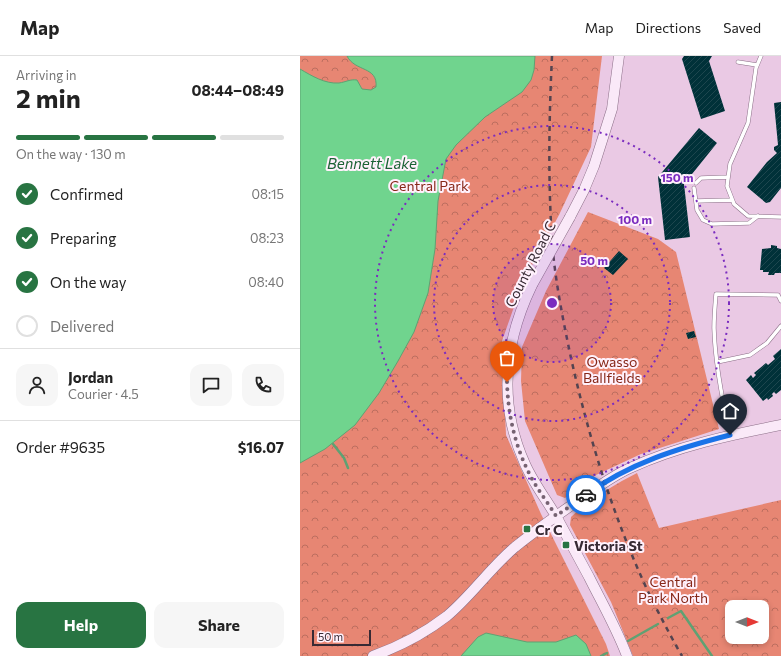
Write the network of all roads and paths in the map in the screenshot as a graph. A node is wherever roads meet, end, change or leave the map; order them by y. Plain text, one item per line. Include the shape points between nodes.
1 (618, 56) edge
2 (761, 56) edge
3 (738, 62) dead end
4 (757, 65) junction
5 (728, 177) junction
6 (696, 183) dead end
7 (694, 188) dead end
8 (732, 200) junction
9 (696, 201) junction
10 (758, 216) junction
11 (781, 216) edge
12 (781, 301) edge
13 (781, 326) edge
14 (717, 362) junction
15 (781, 424) edge
16 (730, 435) junction
17 (556, 516) junction
18 (373, 656) edge
19 (627, 656) edge

1 - 17 main road, County Road C, bridge via 612,109 594,166 584,190 522,305 509,361 507,382 511,421 532,478
2 - 4 lane
3 - 4 lane
4 - 5 lane via 748,122 730,164
5 - 6 lane via 701,178
5 - 8 lane via 727,186
7 - 9 lane
8 - 9 lane
8 - 10 lane via 748,216
9 - 10 lane via 697,210 703,220 712,224 749,223
10 - 11 lane
12 - 14 lane via 778,295 716,294 714,328
13 - 14 lane via 767,342 750,355
14 - 16 lane
15 - 16 main road
16 - 17 main road via 692,445 629,468 604,482
17 - 18 main road via 497,563 447,615 427,629
17 - 19 main road, County Road C via 609,615

